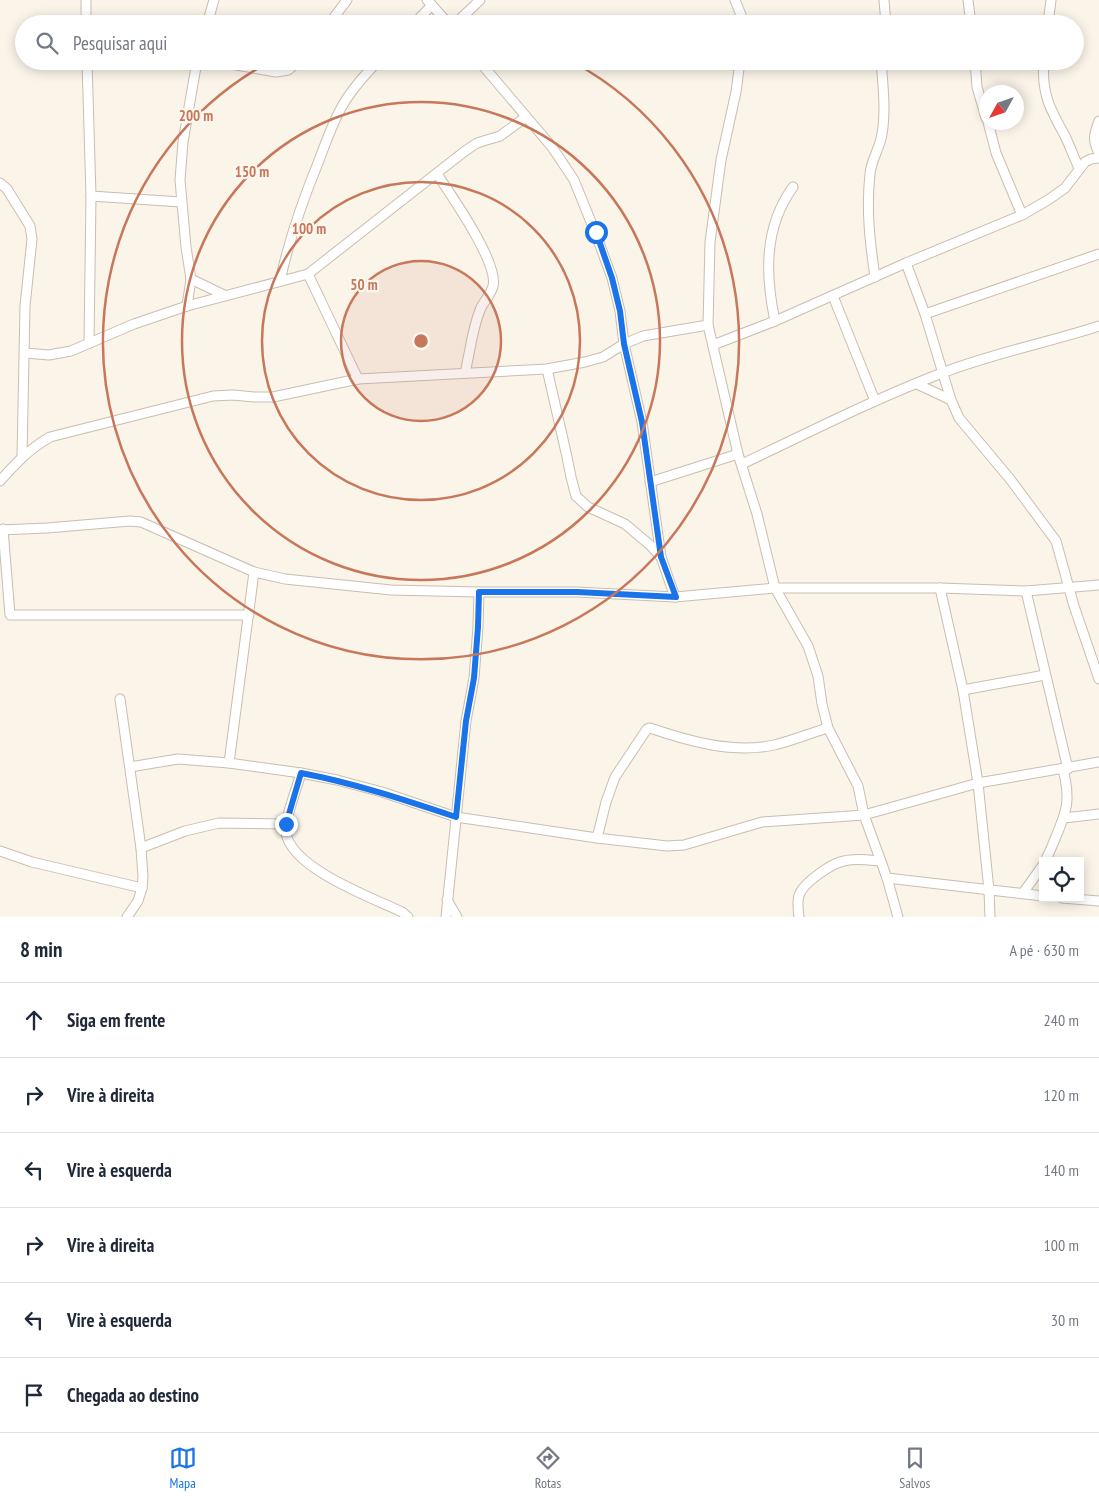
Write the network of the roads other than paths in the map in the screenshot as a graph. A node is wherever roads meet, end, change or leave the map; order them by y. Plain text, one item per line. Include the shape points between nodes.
1 (86, 0) edge
2 (214, 0) edge
3 (347, 0) edge
4 (480, 0) edge
5 (735, 0) edge
6 (884, 0) edge
7 (968, 0) edge
8 (1051, 0) edge
9 (430, 3) edge
10 (86, 15) edge
11 (210, 15) edge
12 (335, 15) edge
13 (421, 15) edge
14 (441, 15) edge
15 (464, 15) edge
16 (741, 15) edge
17 (885, 15) edge
18 (970, 15) edge
19 (1049, 15) edge
20 (86, 70) edge
21 (195, 70) edge
22 (264, 70) edge
23 (288, 70) edge
24 (370, 70) edge
25 (487, 70) edge
26 (739, 70) edge
27 (882, 70) edge
28 (976, 70) edge
29 (1044, 70) edge
30 (979, 94) edge
31 (526, 117) junction
32 (1099, 120) edge
33 (990, 130) edge
34 (1099, 153) edge
35 (1099, 158) edge
36 (1079, 168) junction
37 (437, 174) junction
38 (0, 183) edge
39 (793, 187) dead end
40 (91, 196) junction
41 (181, 202) junction
42 (1022, 215) junction
43 (1099, 254) edge
44 (906, 264) junction
45 (308, 274) junction
46 (875, 277) junction
47 (191, 279) junction
48 (280, 280) junction
49 (224, 295) junction
50 (833, 296) junction
51 (187, 306) junction
52 (925, 314) junction
53 (775, 321) junction
54 (708, 325) junction
55 (1099, 326) edge
56 (88, 343) junction
57 (624, 344) junction
58 (712, 345) junction
59 (25, 354) junction
60 (547, 370) junction
61 (943, 373) junction
62 (466, 374) junction
63 (358, 379) junction
64 (917, 384) junction
65 (951, 400) junction
66 (875, 401) junction
67 (738, 454) junction
68 (22, 457) junction
69 (742, 464) junction
70 (0, 481) edge
71 (650, 482) junction
72 (2, 530) edge
73 (661, 557) junction
74 (254, 572) junction
75 (1099, 585) edge
76 (776, 588) junction
77 (940, 588) junction
78 (1069, 588) junction
79 (1026, 590) junction
80 (479, 592) junction
81 (676, 597) junction
82 (249, 615) junction
83 (1045, 675) junction
84 (1099, 679) edge
85 (963, 690) junction
86 (120, 699) dead end
87 (828, 728) junction
88 (1099, 762) edge
89 (229, 763) junction
90 (130, 767) junction
91 (1065, 769) junction
92 (301, 773) junction
93 (978, 783) junction
94 (1099, 814) edge
95 (864, 815) junction
96 (456, 817) junction
97 (1064, 818) junction
98 (286, 824) junction
99 (597, 838) junction
100 (142, 848) junction
101 (0, 852) edge
102 (1047, 857) edge
103 (880, 861) junction
104 (1039, 871) edge
105 (887, 878) junction
106 (142, 888) junction
107 (989, 890) junction
108 (1023, 893) junction
109 (1039, 895) edge
110 (447, 900) junction
111 (1084, 900) edge
112 (1099, 902) edge
113 (127, 917) edge
114 (408, 917) edge
115 (446, 917) edge
116 (457, 917) edge
117 (799, 917) edge
118 (898, 917) edge
119 (990, 917) edge

1 - 10 street
2 - 11 street
3 - 12 street
4 - 15 street
5 - 16 street
6 - 17 street
7 - 18 street
8 - 19 street
9 - 13 street
9 - 14 street
20 - 40 street
21 - 41 street via 183,142
22 - 23 street
24 - 48 street via 340,110 327,138 303,199
25 - 31 street
26 - 54 street via 721,160 710,242
27 - 46 street via 882,135 870,171 868,189 869,235
28 - 30 street
29 - 36 street via 1044,89 1049,107
31 - 37 street via 500,136 477,143
31 - 57 street via 574,180 612,278
32 - 34 street via 1093,136
33 - 42 street via 996,153
35 - 36 street via 1091,159
36 - 42 street via 1065,188
37 - 45 street
37 - 62 street via 484,251 494,285 475,327
38 - 59 street via 30,226 32,239 25,306
39 - 53 street via 783,201 770,238 768,253
40 - 41 street
40 - 56 street
41 - 47 street
42 - 44 street
43 - 52 street
44 - 46 street
44 - 52 street
45 - 48 street
45 - 63 street
46 - 50 street
47 - 49 street
47 - 51 street
48 - 49 street
49 - 51 street
50 - 53 street
50 - 66 street
51 - 56 street
52 - 61 street
53 - 58 street
54 - 57 street via 643,336
54 - 58 street
55 - 61 street
56 - 59 street via 71,351 49,355
57 - 60 street via 603,357
57 - 71 street via 642,422
58 - 67 street
59 - 68 street
60 - 62 street
60 - 73 street via 576,496 588,507 625,524
61 - 64 street
61 - 65 street
62 - 63 street
63 - 68 street via 273,397 213,396 50,437
64 - 65 street
64 - 66 street
65 - 78 street via 960,418 1056,541
66 - 69 street
67 - 69 street
67 - 71 street
68 - 70 street
69 - 76 street
71 - 73 street
72 - 74 street via 141,522
72 - 82 street via 10,615
73 - 81 street
74 - 80 street via 350,587
74 - 82 street
75 - 78 street
76 - 77 street
76 - 81 street
76 - 87 street via 808,646 818,676
77 - 79 street
77 - 85 street
78 - 79 street
78 - 84 street
79 - 83 street
80 - 81 street
80 - 96 street via 474,678
82 - 89 street
83 - 85 street
83 - 91 street
85 - 93 street
86 - 90 street
87 - 95 street via 858,786
87 - 99 street via 774,745 755,747 726,747 647,729 615,778
88 - 91 street
89 - 90 street via 178,759
89 - 92 street
90 - 100 street
91 - 93 street
91 - 97 street via 1068,794
92 - 96 street via 382,792
92 - 98 street
93 - 95 street
93 - 107 street
94 - 97 street
95 - 99 street via 762,822 684,845
95 - 103 street
96 - 99 street
96 - 110 street
97 - 102 street
98 - 100 street via 219,823 185,831
98 - 114 street via 288,839 307,862 342,885
100 - 106 street
101 - 106 street
103 - 105 street
103 - 117 street via 843,861 831,866 807,884 799,895
104 - 108 street
105 - 107 street
105 - 118 street
106 - 113 street
107 - 108 street
107 - 119 street
108 - 109 street
110 - 115 street
110 - 116 street
111 - 112 street

